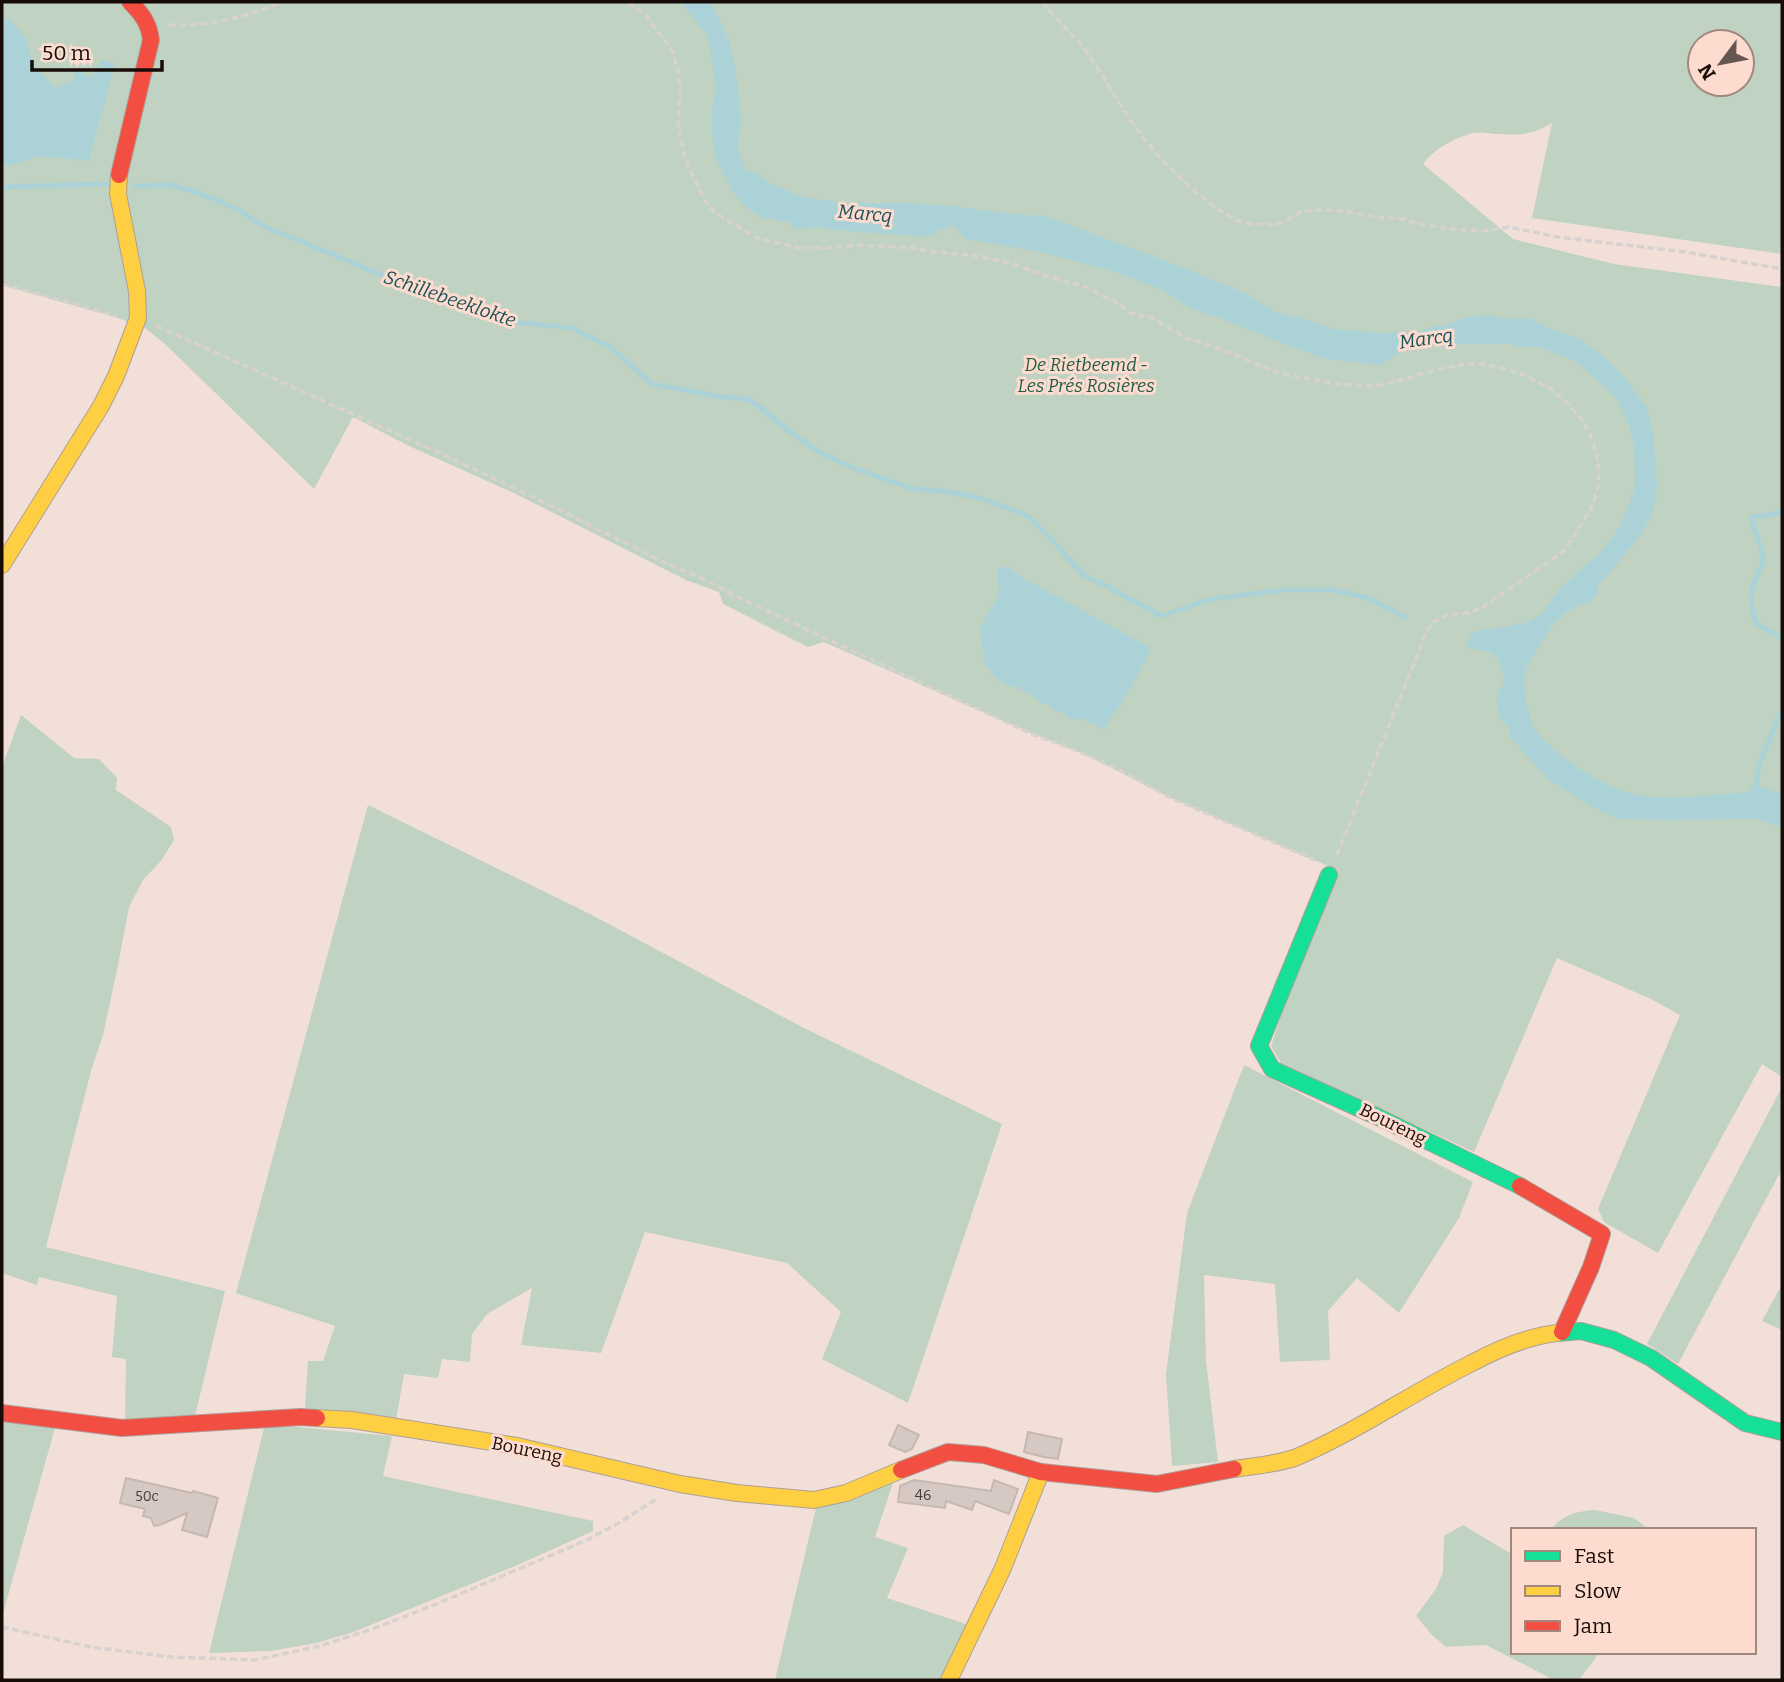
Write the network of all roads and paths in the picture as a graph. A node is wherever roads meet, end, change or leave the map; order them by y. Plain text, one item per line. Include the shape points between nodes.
1 (130, 2) edge
2 (281, 2) edge
3 (628, 2) edge
4 (1042, 2) edge
5 (150, 27) junction
6 (1782, 269) edge
7 (2, 284) edge
8 (137, 322) junction
9 (2, 565) edge
10 (1330, 871) junction
11 (1562, 1332) junction
12 (2, 1413) edge
13 (1782, 1432) edge
14 (1041, 1472) junction
15 (680, 1484) junction
16 (2, 1627) edge
17 (949, 1680) edge

1 - 5 street
2 - 5 path via 209,24
3 - 10 path via 646,16 673,52 680,90 678,128 686,161 706,203 757,238 799,248 913,248 1010,263 1086,287 1128,312 1150,317 1186,338 1260,366 1337,384 1375,386 1474,363 1498,367 1550,389 1582,420 1598,462 1599,483 1588,512 1564,551 1483,607 1433,622
4 - 6 path via 1088,53 1134,126 1161,159 1208,202 1238,221 1267,226 1300,212 1345,211 1455,229 1509,227
5 - 8 street via 118,194 137,291
7 - 8 path
8 - 9 street via 101,406
8 - 10 path via 466,466 916,681 1107,764
10 - 11 street, Boureng via 1259,1046 1272,1069 1518,1185 1602,1234
11 - 13 street, Boureng via 1581,1331 1614,1340 1651,1358 1745,1423
11 - 14 street, Boureng via 1499,1349 1294,1458 1157,1484
12 - 15 street, Boureng via 122,1428 301,1417 352,1420 517,1446
14 - 15 street, Boureng via 984,1455 948,1452 846,1493 814,1500
14 - 17 street via 1003,1568
15 - 16 path via 587,1540 434,1605 320,1646 255,1660 170,1657 91,1647

